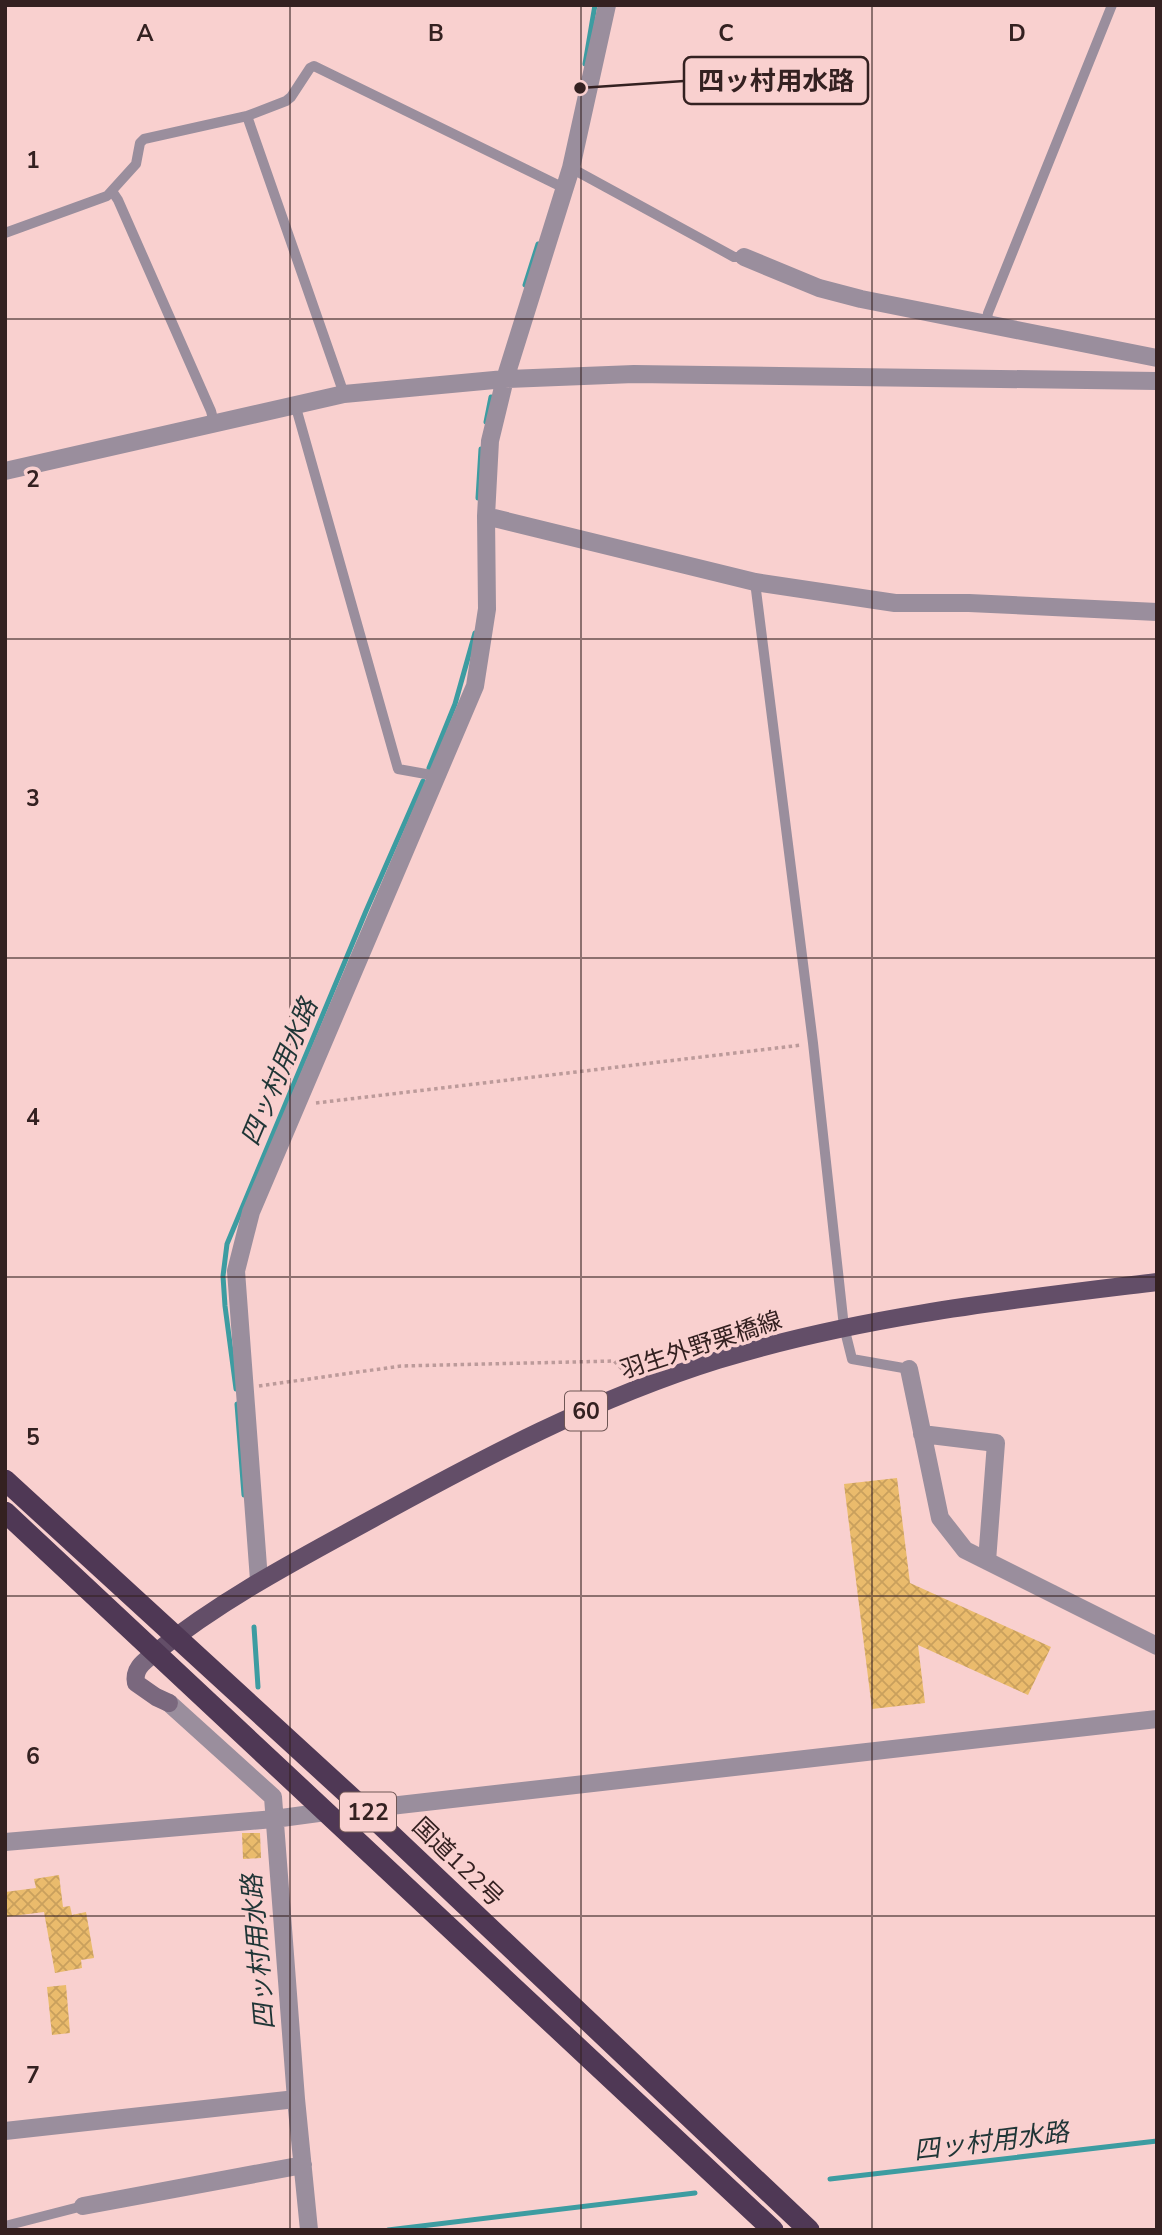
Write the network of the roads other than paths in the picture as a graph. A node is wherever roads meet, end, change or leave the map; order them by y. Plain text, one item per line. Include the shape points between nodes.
1 (607, 5) edge
2 (1112, 5) edge
3 (247, 116) junction
4 (571, 167) junction
5 (564, 188) junction
6 (112, 191) junction
7 (5, 233) edge
8 (744, 257) joint
9 (986, 325) junction
10 (1157, 358) edge
11 (505, 379) junction
12 (1157, 381) edge
13 (344, 394) junction
14 (295, 404) junction
15 (214, 423) junction
16 (5, 471) edge
17 (486, 516) junction
18 (755, 582) junction
19 (1157, 612) edge
20 (437, 776) junction
21 (1157, 1282) edge
22 (844, 1327) junction
23 (909, 1369) joint
24 (922, 1434) junction
25 (5, 1480) edge
26 (5, 1512) edge
27 (987, 1561) junction
28 (259, 1580) junction
29 (175, 1637) junction
30 (1157, 1646) edge
31 (155, 1653) junction
32 (1157, 1719) edge
33 (364, 1809) junction
34 (326, 1812) junction
35 (274, 1819) junction
36 (5, 1842) edge
37 (296, 2099) junction
38 (5, 2132) edge
39 (303, 2165) junction
40 (83, 2206) joint
41 (5, 2226) edge
42 (309, 2230) edge
43 (773, 2230) edge
44 (809, 2230) edge

1 - 4 street
2 - 9 lane
3 - 5 lane via 286,101 310,68 319,66
3 - 6 lane via 144,139 136,164
3 - 13 lane
4 - 5 street
4 - 8 lane via 734,257
5 - 11 street
6 - 7 lane
6 - 15 lane
8 - 9 street via 819,288
9 - 10 street
11 - 12 street via 634,374
11 - 13 street
11 - 17 street via 490,441
13 - 14 street
14 - 15 street
14 - 20 lane via 398,769
15 - 16 street
17 - 18 street
17 - 20 street via 487,609 475,686
18 - 19 street via 895,603
18 - 22 lane
20 - 28 street via 251,1212 236,1271
21 - 22 main road, 羽生外野栗橋線 / 60
22 - 23 lane via 852,1359
22 - 28 main road, 羽生外野栗橋線 / 60 via 718,1360 641,1388 508,1446
23 - 24 street
24 - 27 street via 940,1518 965,1550
24 - 27 street via 996,1443
25 - 29 highway, 国道122号 / 122
26 - 31 highway, 122
27 - 30 street
28 - 29 main road, 羽生外野栗橋線 / 60
29 - 31 main road, 羽生外野栗橋線 / 60
29 - 33 highway, 国道122号 / 122
31 - 34 highway, 122
31 - 35 street via 139,1668 136,1683 169,1703 272,1797
32 - 33 street
33 - 44 highway, 国道122号 / 122
34 - 35 street
34 - 43 highway, 122
35 - 36 street
35 - 37 street
37 - 38 street
37 - 39 street
39 - 40 street
39 - 42 street
40 - 41 lane

